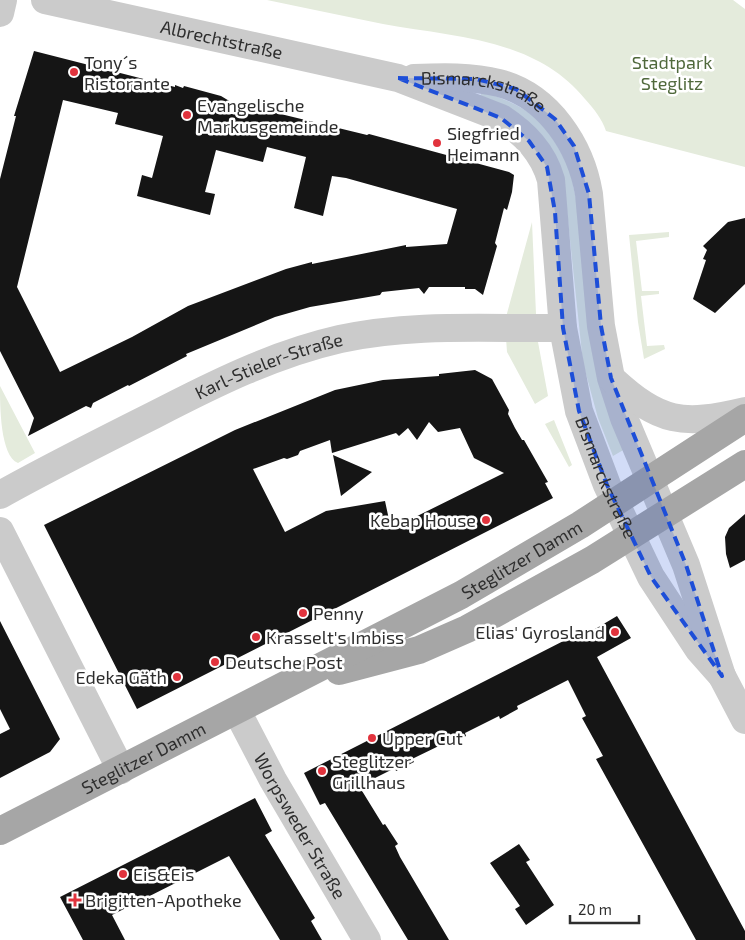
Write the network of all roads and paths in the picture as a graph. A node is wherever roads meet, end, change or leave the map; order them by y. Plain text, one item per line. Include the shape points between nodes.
1 (3, 0) edge
2 (45, 0) edge
3 (0, 13) edge
4 (398, 78) junction
5 (563, 328) junction
6 (611, 378) junction
7 (745, 411) edge
8 (745, 418) edge
9 (745, 464) edge
10 (650, 480) junction
11 (0, 496) edge
12 (615, 503) junction
13 (665, 516) junction
14 (0, 531) edge
15 (632, 536) junction
16 (722, 676) junction
17 (287, 685) junction
18 (237, 710) junction
19 (745, 720) edge
20 (121, 770) junction
21 (0, 831) edge
22 (367, 940) edge

1 - 3 street
2 - 4 street, Albrechtstraße
4 - 5 street, Bismarckstraße via 501,118 516,128 540,155 550,180 555,212
4 - 6 street, Bismarckstraße via 476,79 500,83 536,102 570,139 586,178 601,326
5 - 11 street, Karl-Stieler-Straße via 420,328 340,340 297,352 210,386
5 - 12 street, Bismarckstraße via 579,411
6 - 7 street via 641,404 669,416 687,419
6 - 10 street, Bismarckstraße
8 - 10 main road, Steglitzer Damm
9 - 13 main road, Steglitzer Damm
10 - 12 main road, Steglitzer Damm
10 - 13 street, Bismarckstraße
12 - 15 street, Bismarckstraße
12 - 17 main road, Steglitzer Damm via 461,594
13 - 15 main road, Steglitzer Damm
13 - 16 street, Bismarckstraße via 686,565
14 - 20 street
15 - 16 street, Bismarckstraße via 651,577 699,650
15 - 17 main road, Steglitzer Damm via 459,633 419,650
16 - 19 street, Bismarckstraße
17 - 18 main road, Steglitzer Damm
18 - 20 main road, Steglitzer Damm
18 - 22 street, Worpsweder Straße
20 - 21 main road, Steglitzer Damm

